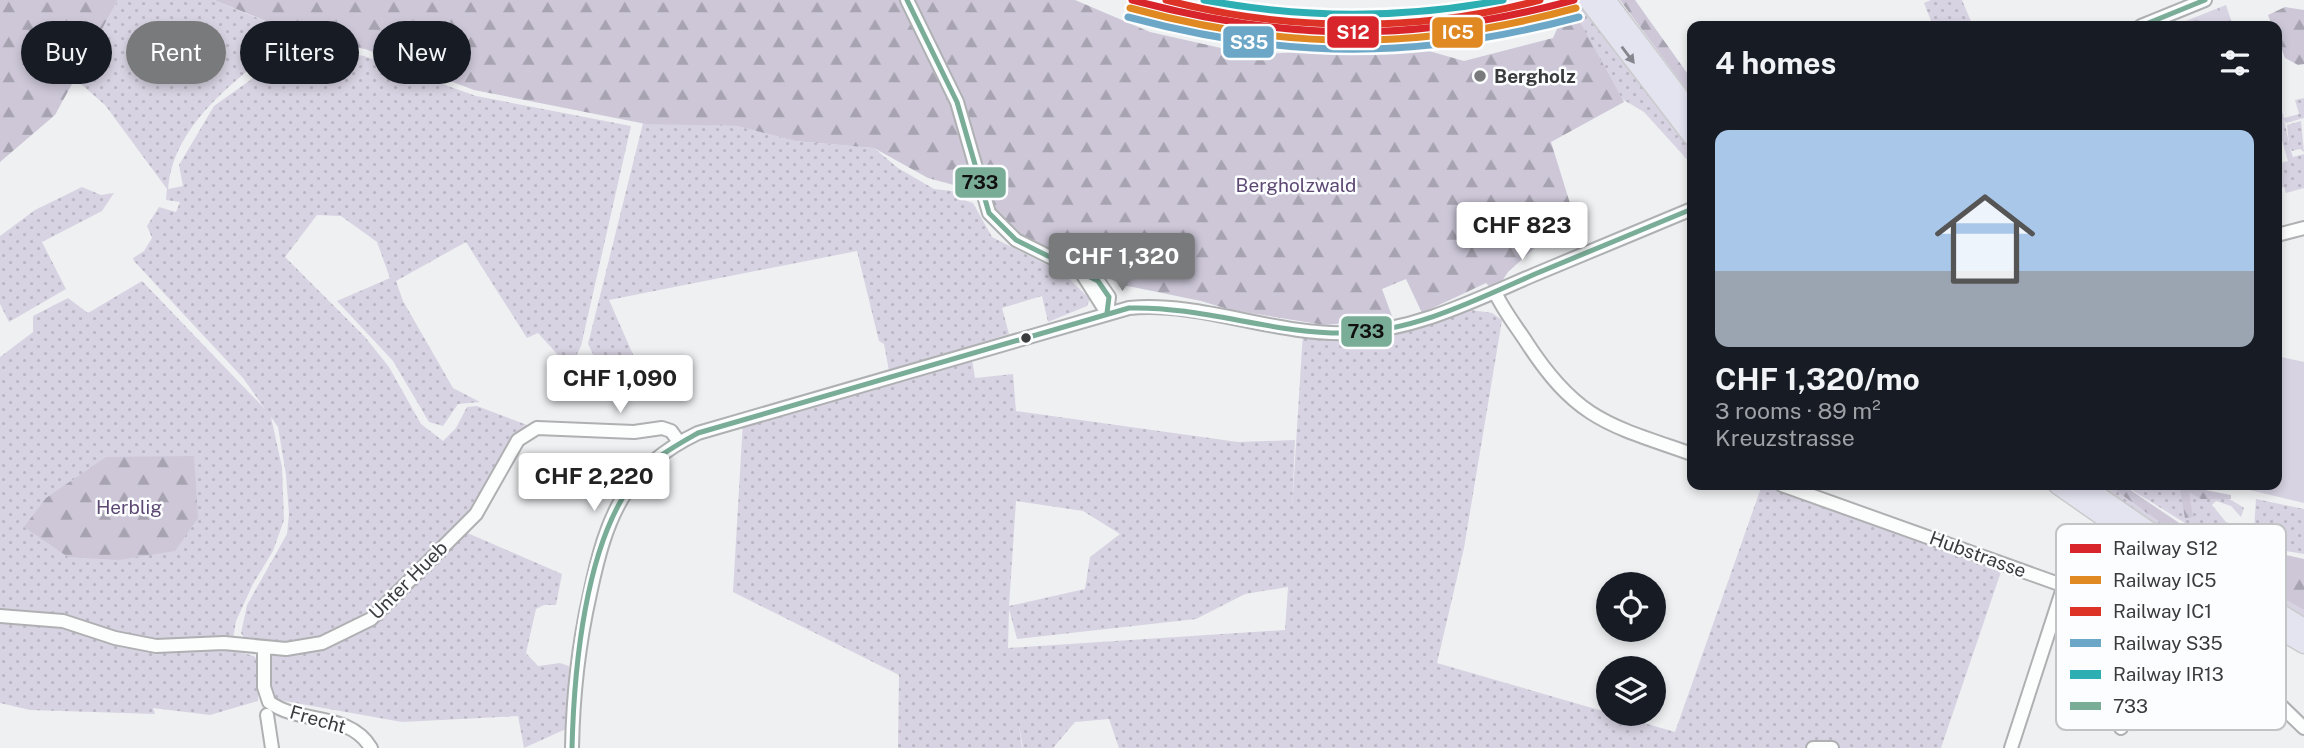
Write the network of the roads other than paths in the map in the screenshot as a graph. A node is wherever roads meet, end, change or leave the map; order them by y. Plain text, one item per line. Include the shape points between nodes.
1 (907, 0) edge
2 (1588, 0) edge
3 (1606, 0) edge
4 (2205, 0) edge
5 (2153, 21) edge
6 (1687, 107) edge
7 (1687, 129) edge
8 (1687, 211) edge
9 (2304, 228) edge
10 (2282, 234) edge
11 (1495, 292) junction
12 (1107, 313) junction
13 (679, 442) junction
14 (1687, 452) edge
15 (1796, 490) edge
16 (2065, 490) edge
17 (2089, 490) edge
18 (2114, 524) edge
19 (2139, 524) edge
20 (2056, 582) edge
21 (2056, 610) edge
22 (0, 616) edge
23 (2286, 617) edge
24 (2304, 628) edge
25 (2286, 633) edge
26 (2304, 644) edge
27 (264, 649) junction
28 (2286, 711) edge
29 (267, 715) dead end
30 (2304, 728) edge
31 (272, 748) edge
32 (371, 748) edge
33 (572, 748) edge
34 (1813, 748) edge
35 (1832, 748) edge
36 (2011, 748) edge

1 - 12 street via 957,102 989,213 1016,240 1080,272
2 -> 7 highway
3 - 6 highway
4 - 5 street
8 - 11 street
9 - 10 street
11 - 12 street via 1410,324 1350,333 1303,332 1162,308
11 - 14 street via 1545,371 1577,405 1609,424
12 - 13 street via 715,426
13 - 27 street, Unter Hueb via 667,428 634,432 537,428 527,432 475,514 371,619 323,643
13 - 33 street via 645,467 611,516 575,670
15 - 20 street, Hubstrasse
16 - 18 highway
17 - 19 highway
21 - 36 street
22 - 27 street, Unter Hueb via 63,621 156,646 224,643
23 - 24 highway
25 - 26 highway
27 - 32 street, Frecht via 264,687 269,702 351,728
28 - 30 street, Hubstrasse
29 - 31 street
34 - 35 street

